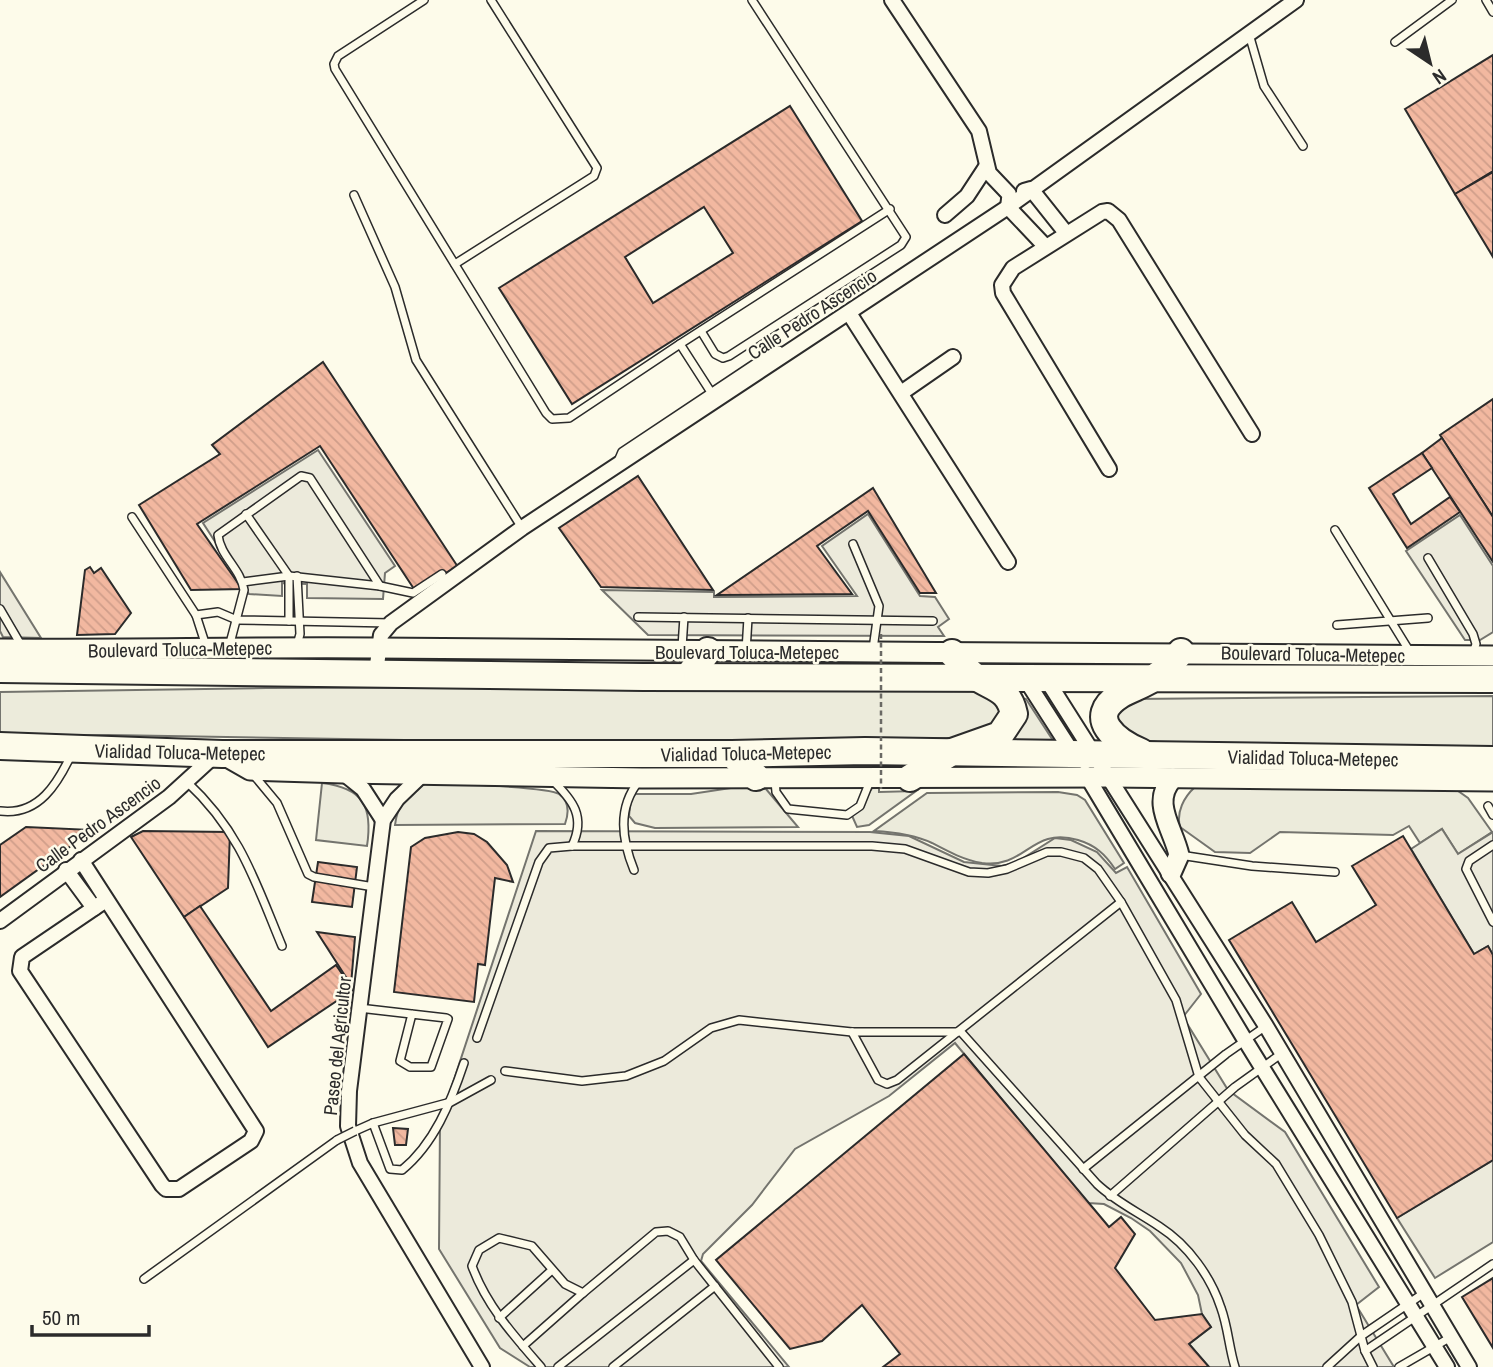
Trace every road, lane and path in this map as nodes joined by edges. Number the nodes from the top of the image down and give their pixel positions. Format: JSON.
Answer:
{"nodes":[{"id":1,"x":424,"y":0,"type":"edge"},
{"id":2,"x":491,"y":0,"type":"edge"},
{"id":3,"x":752,"y":0,"type":"edge"},
{"id":4,"x":892,"y":0,"type":"edge"},
{"id":5,"x":1296,"y":0,"type":"edge"},
{"id":6,"x":1451,"y":0,"type":"edge"},
{"id":7,"x":1486,"y":0,"type":"edge"},
{"id":8,"x":411,"y":4,"type":"edge"},
{"id":9,"x":1493,"y":12,"type":"edge"},
{"id":10,"x":1248,"y":34,"type":"junction"},
{"id":11,"x":1395,"y":42,"type":"dead end"},
{"id":12,"x":1303,"y":146,"type":"dead end"},
{"id":13,"x":986,"y":167,"type":"junction"},
{"id":14,"x":1031,"y":189,"type":"junction"},
{"id":15,"x":354,"y":195,"type":"dead end"},
{"id":16,"x":1009,"y":200,"type":"junction"},
{"id":17,"x":890,"y":209,"type":"junction"},
{"id":18,"x":945,"y":215,"type":"dead end"},
{"id":19,"x":1066,"y":233,"type":"junction"},
{"id":20,"x":1045,"y":246,"type":"junction"},
{"id":21,"x":455,"y":264,"type":"junction"},
{"id":22,"x":849,"y":313,"type":"junction"},
{"id":23,"x":701,"y":331,"type":"junction"},
{"id":24,"x":680,"y":344,"type":"junction"},
{"id":25,"x":953,"y":357,"type":"dead end"},
{"id":26,"x":901,"y":393,"type":"junction"},
{"id":27,"x":713,"y":396,"type":"junction"},
{"id":28,"x":1252,"y":434,"type":"dead end"},
{"id":29,"x":1109,"y":469,"type":"dead end"},
{"id":30,"x":246,"y":514,"type":"junction"},
{"id":31,"x":132,"y":517,"type":"dead end"},
{"id":32,"x":522,"y":528,"type":"junction"},
{"id":33,"x":1335,"y":530,"type":"dead end"},
{"id":34,"x":853,"y":544,"type":"dead end"},
{"id":35,"x":1428,"y":558,"type":"dead end"},
{"id":36,"x":1008,"y":562,"type":"dead end"},
{"id":37,"x":442,"y":574,"type":"dead end"},
{"id":38,"x":293,"y":576,"type":"junction"},
{"id":39,"x":243,"y":582,"type":"junction"},
{"id":40,"x":380,"y":586,"type":"junction"},
{"id":41,"x":0,"y":609,"type":"edge"},
{"id":42,"x":196,"y":615,"type":"junction"},
{"id":43,"x":638,"y":617,"type":"dead end"},
{"id":44,"x":684,"y":617,"type":"junction"},
{"id":45,"x":748,"y":618,"type":"junction"},
{"id":46,"x":878,"y":618,"type":"junction"},
{"id":47,"x":1427,"y":618,"type":"dead end"},
{"id":48,"x":237,"y":620,"type":"junction"},
{"id":49,"x":289,"y":621,"type":"junction"},
{"id":50,"x":933,"y":621,"type":"dead end"},
{"id":51,"x":1391,"y":621,"type":"junction"},
{"id":52,"x":299,"y":622,"type":"junction"},
{"id":53,"x":391,"y":623,"type":"junction"},
{"id":54,"x":1337,"y":625,"type":"dead end"},
{"id":55,"x":881,"y":634,"type":"dead end"},
{"id":56,"x":206,"y":648,"type":"junction"},
{"id":57,"x":229,"y":648,"type":"junction"},
{"id":58,"x":296,"y":648,"type":"junction"},
{"id":59,"x":0,"y":649,"type":"edge"},
{"id":60,"x":24,"y":649,"type":"junction"},
{"id":61,"x":708,"y":651,"type":"joint"},
{"id":62,"x":746,"y":652,"type":"junction"},
{"id":63,"x":872,"y":653,"type":"junction"},
{"id":64,"x":949,"y":654,"type":"junction"},
{"id":65,"x":1472,"y":656,"type":"junction"},
{"id":66,"x":1493,"y":656,"type":"edge"},
{"id":67,"x":147,"y":660,"type":"junction"},
{"id":68,"x":1187,"y":660,"type":"junction"},
{"id":69,"x":377,"y":661,"type":"junction"},
{"id":70,"x":685,"y":667,"type":"junction"},
{"id":71,"x":1413,"y":667,"type":"junction"},
{"id":72,"x":0,"y":669,"type":"edge"},
{"id":73,"x":1158,"y":676,"type":"junction"},
{"id":74,"x":975,"y":677,"type":"junction"},
{"id":75,"x":1034,"y":677,"type":"junction"},
{"id":76,"x":934,"y":678,"type":"junction"},
{"id":77,"x":1493,"y":679,"type":"edge"},
{"id":78,"x":987,"y":742,"type":"junction"},
{"id":79,"x":0,"y":746,"type":"edge"},
{"id":80,"x":74,"y":749,"type":"junction"},
{"id":81,"x":866,"y":751,"type":"junction"},
{"id":82,"x":952,"y":752,"type":"junction"},
{"id":83,"x":219,"y":754,"type":"junction"},
{"id":84,"x":732,"y":754,"type":"junction"},
{"id":85,"x":1150,"y":755,"type":"junction"},
{"id":86,"x":1444,"y":760,"type":"junction"},
{"id":87,"x":1493,"y":760,"type":"edge"},
{"id":88,"x":1092,"y":766,"type":"junction"},
{"id":89,"x":250,"y":770,"type":"junction"},
{"id":90,"x":343,"y":773,"type":"junction"},
{"id":91,"x":423,"y":774,"type":"junction"},
{"id":92,"x":546,"y":775,"type":"junction"},
{"id":93,"x":765,"y":777,"type":"junction"},
{"id":94,"x":642,"y":778,"type":"junction"},
{"id":95,"x":910,"y":778,"type":"junction"},
{"id":96,"x":1173,"y":778,"type":"junction"},
{"id":97,"x":1483,"y":781,"type":"edge"},
{"id":98,"x":187,"y":782,"type":"junction"},
{"id":99,"x":876,"y":784,"type":"junction"},
{"id":100,"x":1488,"y":806,"type":"dead end"},
{"id":101,"x":0,"y":811,"type":"edge"},
{"id":102,"x":1493,"y":815,"type":"edge"},
{"id":103,"x":383,"y":820,"type":"junction"},
{"id":104,"x":1493,"y":845,"type":"edge"},
{"id":105,"x":572,"y":846,"type":"junction"},
{"id":106,"x":625,"y":848,"type":"junction"},
{"id":107,"x":81,"y":860,"type":"junction"},
{"id":108,"x":1175,"y":864,"type":"junction"},
{"id":109,"x":66,"y":870,"type":"junction"},
{"id":110,"x":634,"y":870,"type":"dead end"},
{"id":111,"x":1335,"y":872,"type":"dead end"},
{"id":112,"x":374,"y":887,"type":"junction"},
{"id":113,"x":1121,"y":902,"type":"junction"},
{"id":114,"x":100,"y":904,"type":"junction"},
{"id":115,"x":0,"y":921,"type":"edge"},
{"id":116,"x":1493,"y":922,"type":"edge"},
{"id":117,"x":282,"y":946,"type":"dead end"},
{"id":118,"x":359,"y":1009,"type":"junction"},
{"id":119,"x":412,"y":1014,"type":"junction"},
{"id":120,"x":1266,"y":1026,"type":"junction"},
{"id":121,"x":852,"y":1032,"type":"junction"},
{"id":122,"x":961,"y":1032,"type":"junction"},
{"id":123,"x":477,"y":1038,"type":"dead end"},
{"id":124,"x":1245,"y":1040,"type":"junction"},
{"id":125,"x":1281,"y":1054,"type":"junction"},
{"id":126,"x":464,"y":1063,"type":"dead end"},
{"id":127,"x":1262,"y":1067,"type":"junction"},
{"id":128,"x":505,"y":1070,"type":"dead end"},
{"id":129,"x":1199,"y":1077,"type":"junction"},
{"id":130,"x":491,"y":1080,"type":"dead end"},
{"id":131,"x":451,"y":1102,"type":"junction"},
{"id":132,"x":1217,"y":1102,"type":"junction"},
{"id":133,"x":373,"y":1123,"type":"junction"},
{"id":134,"x":1083,"y":1170,"type":"junction"},
{"id":135,"x":1110,"y":1196,"type":"junction"},
{"id":136,"x":694,"y":1260,"type":"junction"},
{"id":137,"x":1493,"y":1264,"type":"edge"},
{"id":138,"x":552,"y":1270,"type":"junction"},
{"id":139,"x":144,"y":1279,"type":"dead end"},
{"id":140,"x":715,"y":1286,"type":"junction"},
{"id":141,"x":583,"y":1293,"type":"junction"},
{"id":142,"x":1428,"y":1299,"type":"junction"},
{"id":143,"x":1412,"y":1310,"type":"junction"},
{"id":144,"x":499,"y":1318,"type":"junction"},
{"id":145,"x":1361,"y":1336,"type":"junction"},
{"id":146,"x":1451,"y":1337,"type":"junction"},
{"id":147,"x":523,"y":1346,"type":"junction"},
{"id":148,"x":1435,"y":1347,"type":"junction"},
{"id":149,"x":1365,"y":1351,"type":"junction"},
{"id":150,"x":482,"y":1367,"type":"edge"},
{"id":151,"x":541,"y":1367,"type":"edge"},
{"id":152,"x":558,"y":1367,"type":"edge"},
{"id":153,"x":613,"y":1367,"type":"edge"},
{"id":154,"x":779,"y":1367,"type":"edge"},
{"id":155,"x":1235,"y":1367,"type":"edge"},
{"id":156,"x":1327,"y":1367,"type":"edge"},
{"id":157,"x":1373,"y":1367,"type":"edge"},
{"id":158,"x":1399,"y":1367,"type":"edge"},
{"id":159,"x":1447,"y":1367,"type":"edge"},
{"id":160,"x":1469,"y":1367,"type":"edge"}],
"edges":[{"from":1,"to":8,"type":"lane"},
{"from":2,"to":21,"type":"lane"},
{"from":3,"to":17,"type":"lane"},
{"from":4,"to":13,"type":"street"},
{"from":5,"to":10,"type":"street","name":"Calle Pedro Ascencio"},
{"from":6,"to":11,"type":"lane"},
{"from":7,"to":9,"type":"lane"},
{"from":8,"to":21,"type":"lane"},
{"from":10,"to":12,"type":"lane"},
{"from":10,"to":14,"type":"street","name":"Calle Pedro Ascencio"},
{"from":13,"to":16,"type":"street"},
{"from":13,"to":18,"type":"street"},
{"from":14,"to":16,"type":"street","name":"Calle Pedro Ascencio"},
{"from":14,"to":19,"type":"street"},
{"from":15,"to":32,"type":"lane"},
{"from":16,"to":20,"type":"street"},
{"from":16,"to":22,"type":"street","name":"Calle Pedro Ascencio"},
{"from":17,"to":23,"type":"lane"},
{"from":17,"to":23,"type":"lane"},
{"from":19,"to":20,"type":"street"},
{"from":19,"to":28,"type":"street"},
{"from":20,"to":29,"type":"street"},
{"from":21,"to":24,"type":"lane"},
{"from":22,"to":26,"type":"street"},
{"from":22,"to":27,"type":"street","name":"Calle Pedro Ascencio"},
{"from":23,"to":24,"type":"lane"},
{"from":24,"to":27,"type":"lane"},
{"from":25,"to":26,"type":"street"},
{"from":26,"to":36,"type":"street"},
{"from":27,"to":32,"type":"street","name":"Calle Pedro Ascencio"},
{"from":30,"to":38,"type":"lane"},
{"from":30,"to":39,"type":"lane"},
{"from":30,"to":40,"type":"lane"},
{"from":31,"to":42,"type":"lane"},
{"from":32,"to":53,"type":"street","name":"Calle Pedro Ascencio"},
{"from":33,"to":51,"type":"lane"},
{"from":34,"to":46,"type":"lane"},
{"from":35,"to":65,"type":"lane"},
{"from":37,"to":40,"type":"lane"},
{"from":38,"to":39,"type":"lane"},
{"from":38,"to":40,"type":"lane"},
{"from":38,"to":49,"type":"lane"},
{"from":38,"to":52,"type":"lane"},
{"from":39,"to":48,"type":"lane"},
{"from":41,"to":60,"type":"lane"},
{"from":42,"to":48,"type":"lane"},
{"from":42,"to":56,"type":"lane"},
{"from":43,"to":44,"type":"lane"},
{"from":44,"to":45,"type":"lane"},
{"from":44,"to":70,"type":"lane"},
{"from":45,"to":46,"type":"lane"},
{"from":45,"to":62,"type":"lane"},
{"from":46,"to":50,"type":"lane"},
{"from":46,"to":63,"type":"lane"},
{"from":47,"to":51,"type":"lane"},
{"from":48,"to":49,"type":"lane"},
{"from":48,"to":57,"type":"lane"},
{"from":49,"to":52,"type":"lane"},
{"from":51,"to":54,"type":"lane"},
{"from":51,"to":71,"type":"lane"},
{"from":52,"to":53,"type":"lane"},
{"from":52,"to":58,"type":"lane"},
{"from":53,"to":69,"type":"street","name":"Calle Pedro Ascencio"},
{"from":55,"to":99,"type":"path","bridge":true},
{"from":56,"to":57,"type":"main road","name":"Boulevard Toluca-Metepec"},
{"from":56,"to":67,"type":"main road","name":"Boulevard Toluca-Metepec"},
{"from":57,"to":58,"type":"main road","name":"Boulevard Toluca-Metepec"},
{"from":58,"to":69,"type":"main road","name":"Boulevard Toluca-Metepec"},
{"from":59,"to":60,"type":"main road","name":"Boulevard Toluca-Metepec"},
{"from":60,"to":67,"type":"main road","name":"Boulevard Toluca-Metepec"},
{"from":61,"to":62,"type":"main road","name":"Boulevard Toluca-Metepec"},
{"from":61,"to":70,"type":"highway"},
{"from":62,"to":63,"type":"main road","name":"Boulevard Toluca-Metepec"},
{"from":63,"to":64,"type":"main road","name":"Boulevard Toluca-Metepec"},
{"from":64,"to":68,"type":"main road","name":"Boulevard Toluca-Metepec"},
{"from":64,"to":74,"type":"highway"},
{"from":64,"to":76,"type":"highway"},
{"from":65,"to":66,"type":"main road","name":"Boulevard Toluca-Metepec"},
{"from":65,"to":71,"type":"main road","name":"Boulevard Toluca-Metepec"},
{"from":67,"to":69,"type":"highway"},
{"from":67,"to":72,"type":"highway"},
{"from":68,"to":71,"type":"highway"},
{"from":68,"to":73,"type":"highway"},
{"from":69,"to":70,"type":"highway"},
{"from":70,"to":76,"type":"highway"},
{"from":71,"to":77,"type":"highway"},
{"from":73,"to":75,"type":"highway"},
{"from":73,"to":85,"type":"highway"},
{"from":74,"to":75,"type":"highway"},
{"from":74,"to":76,"type":"highway"},
{"from":74,"to":78,"type":"highway"},
{"from":75,"to":88,"type":"street"},
{"from":75,"to":88,"type":"street"},
{"from":78,"to":81,"type":"highway"},
{"from":78,"to":82,"type":"highway"},
{"from":79,"to":80,"type":"highway","name":"Vialidad Toluca-Metepec"},
{"from":80,"to":83,"type":"highway","name":"Vialidad Toluca-Metepec"},
{"from":80,"to":101,"type":"lane"},
{"from":81,"to":82,"type":"highway","name":"Vialidad Toluca-Metepec"},
{"from":81,"to":84,"type":"highway","name":"Vialidad Toluca-Metepec"},
{"from":82,"to":88,"type":"highway","name":"Vialidad Toluca-Metepec"},
{"from":82,"to":95,"type":"highway"},
{"from":83,"to":84,"type":"highway","name":"Vialidad Toluca-Metepec"},
{"from":83,"to":89,"type":"main road"},
{"from":83,"to":98,"type":"street","name":"Calle Pedro Ascencio"},
{"from":84,"to":93,"type":"highway"},
{"from":85,"to":86,"type":"highway","name":"Vialidad Toluca-Metepec"},
{"from":85,"to":88,"type":"highway","name":"Vialidad Toluca-Metepec"},
{"from":86,"to":87,"type":"highway","name":"Vialidad Toluca-Metepec"},
{"from":86,"to":97,"type":"highway"},
{"from":88,"to":95,"type":"main road"},
{"from":88,"to":96,"type":"main road"},
{"from":88,"to":108,"type":"street"},
{"from":88,"to":124,"type":"street"},
{"from":89,"to":90,"type":"main road"},
{"from":89,"to":112,"type":"lane"},
{"from":90,"to":91,"type":"main road"},
{"from":90,"to":103,"type":"street"},
{"from":91,"to":92,"type":"main road"},
{"from":91,"to":103,"type":"street","name":"Paseo del Agricultor"},
{"from":92,"to":94,"type":"main road"},
{"from":92,"to":105,"type":"lane"},
{"from":93,"to":94,"type":"main road"},
{"from":93,"to":99,"type":"main road"},
{"from":93,"to":99,"type":"lane"},
{"from":94,"to":106,"type":"lane"},
{"from":95,"to":99,"type":"main road"},
{"from":96,"to":97,"type":"main road"},
{"from":96,"to":108,"type":"main road"},
{"from":98,"to":107,"type":"street","name":"Calle Pedro Ascencio"},
{"from":98,"to":117,"type":"lane"},
{"from":100,"to":102,"type":"lane"},
{"from":103,"to":112,"type":"street","name":"Paseo del Agricultor"},
{"from":104,"to":116,"type":"lane"},
{"from":105,"to":106,"type":"lane"},
{"from":105,"to":123,"type":"lane"},
{"from":106,"to":110,"type":"lane"},
{"from":106,"to":113,"type":"lane"},
{"from":107,"to":109,"type":"street","name":"Calle Pedro Ascencio"},
{"from":107,"to":114,"type":"street"},
{"from":108,"to":111,"type":"lane"},
{"from":108,"to":120,"type":"street"},
{"from":109,"to":114,"type":"street"},
{"from":109,"to":115,"type":"street","name":"Calle Pedro Ascencio"},
{"from":112,"to":118,"type":"street","name":"Paseo del Agricultor"},
{"from":113,"to":122,"type":"lane"},
{"from":113,"to":129,"type":"lane"},
{"from":114,"to":114,"type":"street"},
{"from":118,"to":119,"type":"lane"},
{"from":118,"to":150,"type":"street","name":"Paseo del Agricultor"},
{"from":119,"to":119,"type":"lane"},
{"from":120,"to":124,"type":"lane"},
{"from":120,"to":125,"type":"street"},
{"from":121,"to":122,"type":"lane"},
{"from":121,"to":122,"type":"lane"},
{"from":121,"to":128,"type":"lane"},
{"from":122,"to":134,"type":"lane"},
{"from":124,"to":127,"type":"street"},
{"from":124,"to":129,"type":"lane"},
{"from":125,"to":127,"type":"lane"},
{"from":125,"to":142,"type":"street"},
{"from":126,"to":131,"type":"lane"},
{"from":127,"to":132,"type":"lane"},
{"from":127,"to":143,"type":"street"},
{"from":129,"to":132,"type":"lane"},
{"from":129,"to":134,"type":"lane"},
{"from":130,"to":131,"type":"lane"},
{"from":131,"to":133,"type":"lane"},
{"from":131,"to":133,"type":"lane"},
{"from":132,"to":135,"type":"lane"},
{"from":132,"to":145,"type":"lane"},
{"from":133,"to":139,"type":"lane","bridge":true},
{"from":134,"to":135,"type":"lane"},
{"from":135,"to":155,"type":"lane"},
{"from":136,"to":140,"type":"lane"},
{"from":136,"to":141,"type":"lane"},
{"from":136,"to":152,"type":"lane"},
{"from":137,"to":142,"type":"lane"},
{"from":138,"to":141,"type":"lane"},
{"from":138,"to":144,"type":"lane"},
{"from":138,"to":144,"type":"lane"},
{"from":140,"to":153,"type":"lane"},
{"from":140,"to":154,"type":"lane"},
{"from":141,"to":147,"type":"lane"},
{"from":142,"to":143,"type":"lane"},
{"from":142,"to":143,"type":"lane"},
{"from":142,"to":146,"type":"street"},
{"from":143,"to":145,"type":"lane"},
{"from":143,"to":148,"type":"street"},
{"from":143,"to":149,"type":"lane"},
{"from":144,"to":147,"type":"lane"},
{"from":145,"to":149,"type":"lane"},
{"from":145,"to":156,"type":"lane"},
{"from":146,"to":148,"type":"lane"},
{"from":146,"to":160,"type":"street"},
{"from":147,"to":151,"type":"lane"},
{"from":148,"to":158,"type":"lane"},
{"from":148,"to":159,"type":"street"},
{"from":149,"to":157,"type":"lane"}]}
